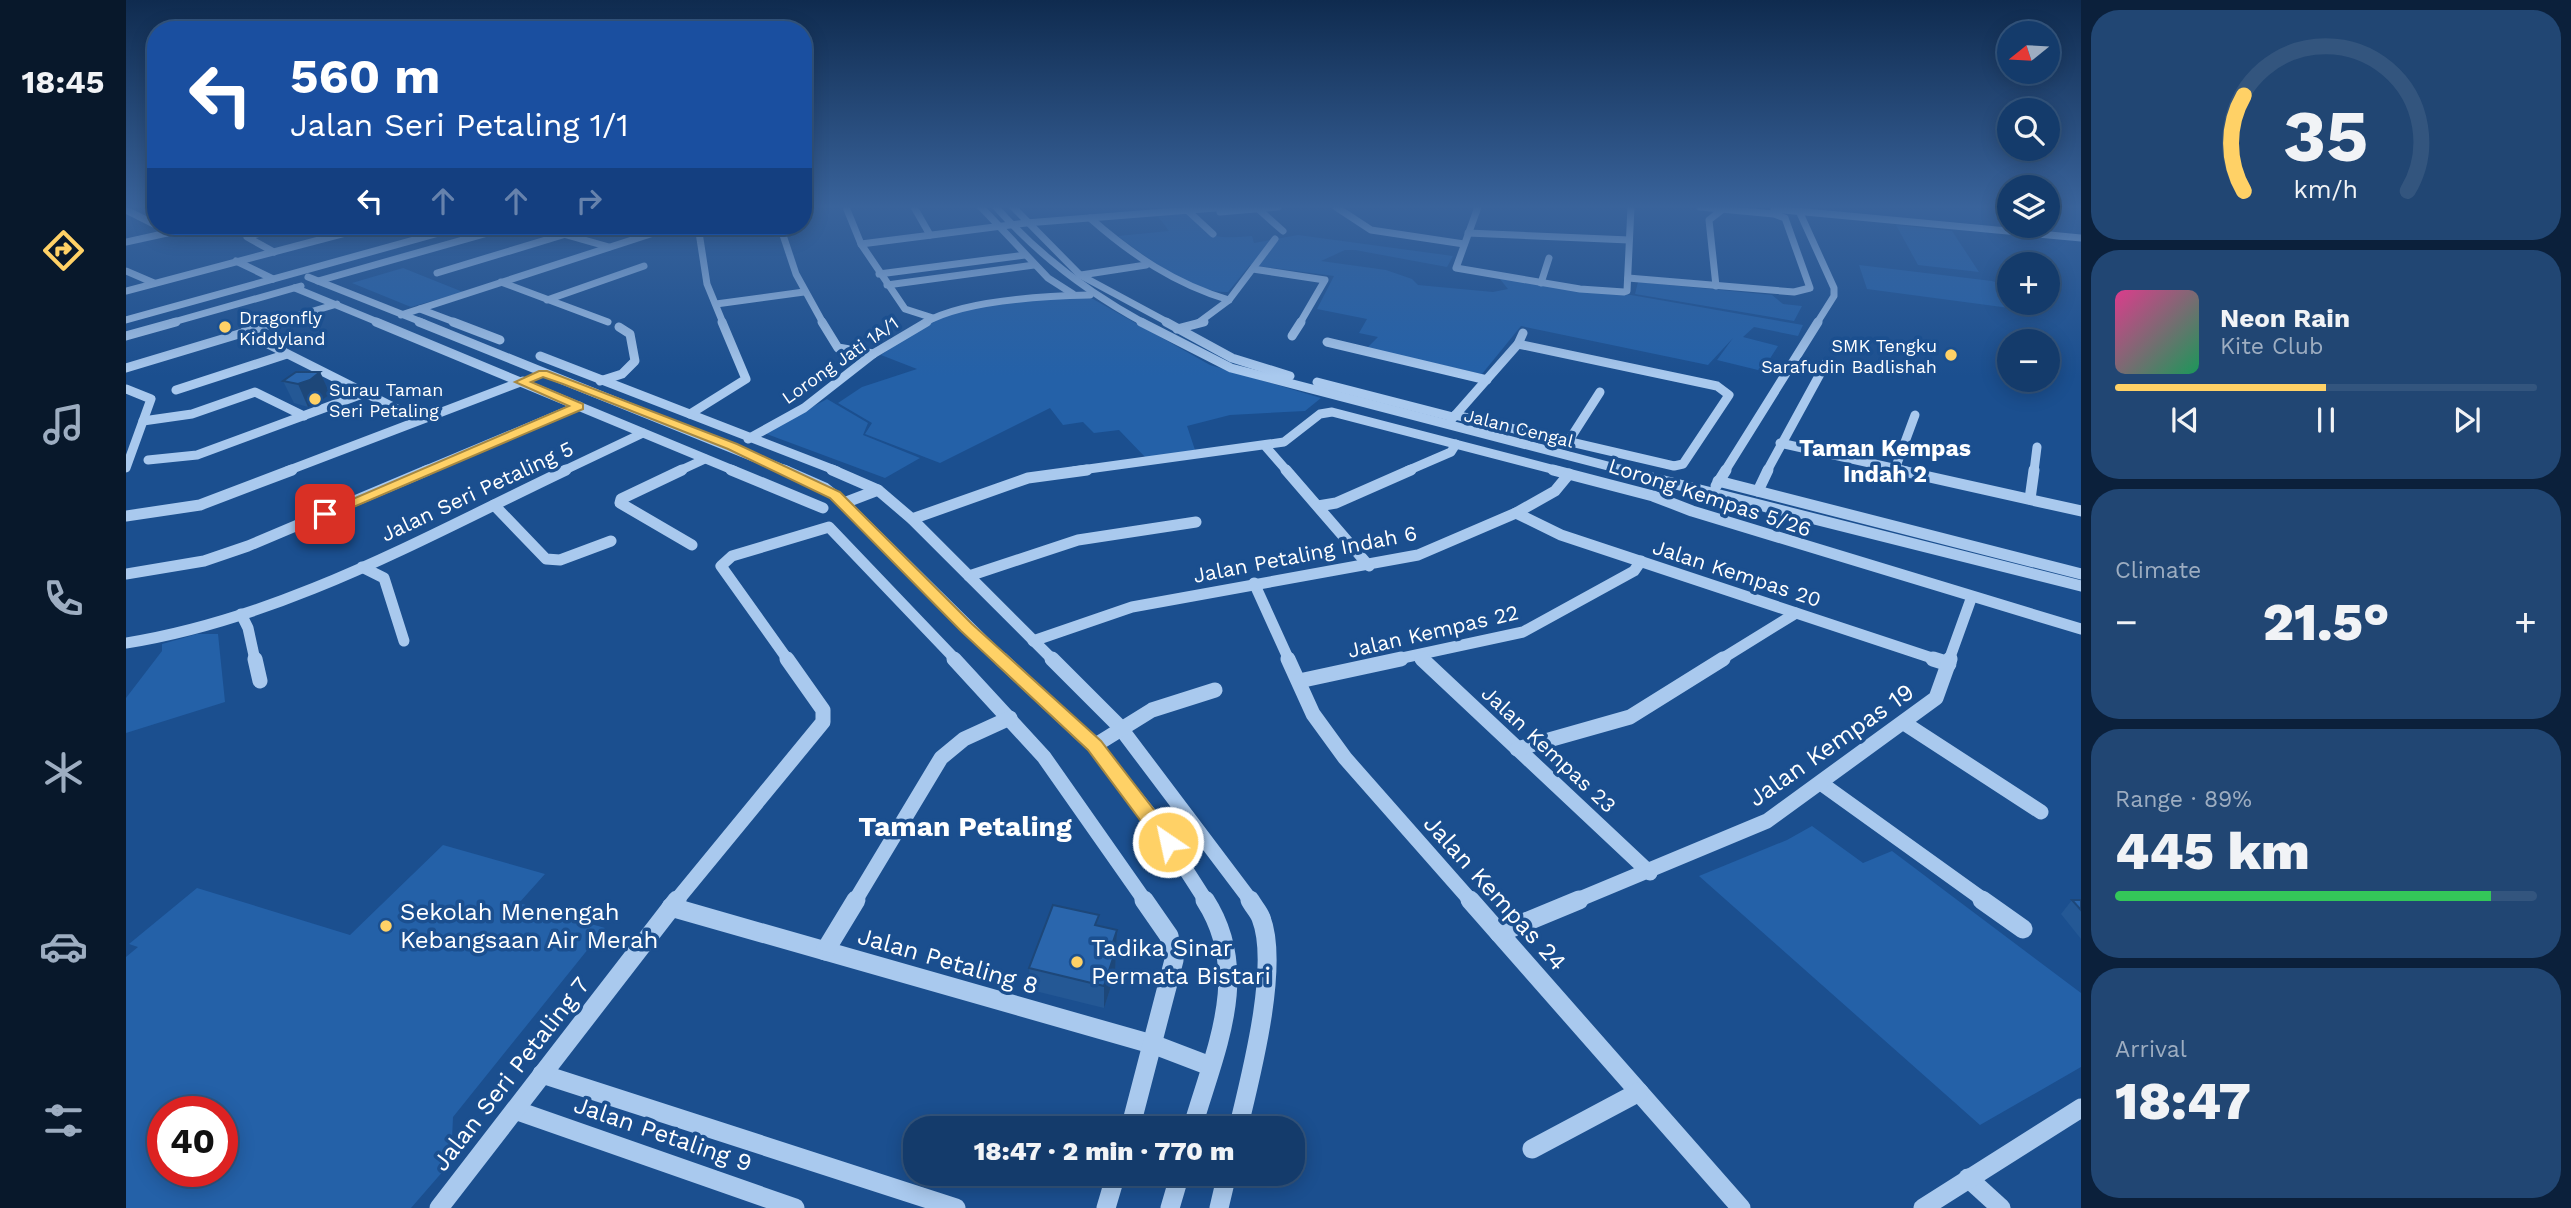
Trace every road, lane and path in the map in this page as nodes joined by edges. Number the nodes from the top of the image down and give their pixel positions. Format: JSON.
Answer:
{"nodes":[{"id":1,"x":227,"y":263,"type":"edge"},
{"id":2,"x":241,"y":263,"type":"edge"},
{"id":3,"x":329,"y":263,"type":"edge"},
{"id":4,"x":352,"y":263,"type":"edge"},
{"id":5,"x":380,"y":263,"type":"edge"},
{"id":6,"x":468,"y":263,"type":"edge"},
{"id":7,"x":558,"y":263,"type":"edge"},
{"id":8,"x":704,"y":263,"type":"edge"},
{"id":9,"x":790,"y":263,"type":"edge"},
{"id":10,"x":873,"y":263,"type":"edge"},
{"id":11,"x":961,"y":263,"type":"edge"},
{"id":12,"x":1049,"y":263,"type":"edge"},
{"id":13,"x":1068,"y":263,"type":"edge"},
{"id":14,"x":1256,"y":263,"type":"edge"},
{"id":15,"x":1456,"y":263,"type":"edge"},
{"id":16,"x":1547,"y":263,"type":"edge"},
{"id":17,"x":1628,"y":263,"type":"edge"},
{"id":18,"x":1714,"y":263,"type":"edge"},
{"id":19,"x":1802,"y":263,"type":"edge"},
{"id":20,"x":1824,"y":263,"type":"edge"},
{"id":21,"x":1034,"y":265,"type":"joint"},
{"id":22,"x":1146,"y":265,"type":"joint"},
{"id":23,"x":644,"y":266,"type":"dead end"},
{"id":24,"x":1252,"y":269,"type":"junction"},
{"id":25,"x":126,"y":271,"type":"edge"},
{"id":26,"x":437,"y":273,"type":"dead end"},
{"id":27,"x":879,"y":274,"type":"junction"},
{"id":28,"x":1080,"y":275,"type":"junction"},
{"id":29,"x":308,"y":277,"type":"junction"},
{"id":30,"x":1628,"y":278,"type":"junction"},
{"id":31,"x":273,"y":279,"type":"junction"},
{"id":32,"x":1325,"y":280,"type":"joint"},
{"id":33,"x":318,"y":281,"type":"junction"},
{"id":34,"x":501,"y":282,"type":"junction"},
{"id":35,"x":154,"y":283,"type":"junction"},
{"id":36,"x":1541,"y":283,"type":"junction"},
{"id":37,"x":887,"y":285,"type":"junction"},
{"id":38,"x":1716,"y":286,"type":"junction"},
{"id":39,"x":295,"y":288,"type":"junction"},
{"id":40,"x":126,"y":291,"type":"edge"},
{"id":41,"x":804,"y":292,"type":"junction"},
{"id":42,"x":1073,"y":294,"type":"junction"},
{"id":43,"x":1094,"y":295,"type":"junction"},
{"id":44,"x":358,"y":297,"type":"junction"},
{"id":45,"x":547,"y":300,"type":"junction"},
{"id":46,"x":1229,"y":300,"type":"junction"},
{"id":47,"x":334,"y":304,"type":"junction"},
{"id":48,"x":716,"y":304,"type":"junction"},
{"id":49,"x":420,"y":309,"type":"junction"},
{"id":50,"x":401,"y":315,"type":"junction"},
{"id":51,"x":933,"y":318,"type":"junction"},
{"id":52,"x":126,"y":320,"type":"edge"},
{"id":53,"x":608,"y":322,"type":"dead end"},
{"id":54,"x":619,"y":327,"type":"dead end"},
{"id":55,"x":126,"y":328,"type":"edge"},
{"id":56,"x":1180,"y":328,"type":"junction"},
{"id":57,"x":244,"y":332,"type":"junction"},
{"id":58,"x":1163,"y":333,"type":"junction"},
{"id":59,"x":1523,"y":333,"type":"dead end"},
{"id":60,"x":126,"y":336,"type":"edge"},
{"id":61,"x":1292,"y":336,"type":"dead end"},
{"id":62,"x":500,"y":341,"type":"dead end"},
{"id":63,"x":1327,"y":342,"type":"dead end"},
{"id":64,"x":1518,"y":344,"type":"junction"},
{"id":65,"x":287,"y":354,"type":"junction"},
{"id":66,"x":873,"y":354,"type":"junction"},
{"id":67,"x":540,"y":356,"type":"dead end"},
{"id":68,"x":1826,"y":363,"type":"dead end"},
{"id":69,"x":126,"y":368,"type":"edge"},
{"id":70,"x":543,"y":373,"type":"junction"},
{"id":71,"x":1290,"y":376,"type":"dead end"},
{"id":72,"x":1487,"y":380,"type":"junction"},
{"id":73,"x":600,"y":381,"type":"junction"},
{"id":74,"x":520,"y":382,"type":"junction"},
{"id":75,"x":1317,"y":383,"type":"dead end"},
{"id":76,"x":126,"y":389,"type":"edge"},
{"id":77,"x":176,"y":390,"type":"dead end"},
{"id":78,"x":1600,"y":391,"type":"dead end"},
{"id":79,"x":365,"y":393,"type":"junction"},
{"id":80,"x":579,"y":406,"type":"junction"},
{"id":81,"x":690,"y":414,"type":"junction"},
{"id":82,"x":1915,"y":415,"type":"dead end"},
{"id":83,"x":304,"y":416,"type":"junction"},
{"id":84,"x":1454,"y":416,"type":"junction"},
{"id":85,"x":143,"y":421,"type":"junction"},
{"id":86,"x":419,"y":421,"type":"junction"},
{"id":87,"x":1444,"y":426,"type":"junction"},
{"id":88,"x":643,"y":433,"type":"junction"},
{"id":89,"x":753,"y":436,"type":"junction"},
{"id":90,"x":1434,"y":438,"type":"junction"},
{"id":91,"x":1568,"y":442,"type":"junction"},
{"id":92,"x":1780,"y":443,"type":"junction"},
{"id":93,"x":1456,"y":444,"type":"junction"},
{"id":94,"x":732,"y":447,"type":"junction"},
{"id":95,"x":1266,"y":447,"type":"junction"},
{"id":96,"x":2037,"y":447,"type":"dead end"},
{"id":97,"x":705,"y":459,"type":"junction"},
{"id":98,"x":148,"y":460,"type":"dead end"},
{"id":99,"x":126,"y":468,"type":"edge"},
{"id":100,"x":1895,"y":469,"type":"junction"},
{"id":101,"x":1569,"y":474,"type":"junction"},
{"id":102,"x":1716,"y":487,"type":"junction"},
{"id":103,"x":878,"y":490,"type":"junction"},
{"id":104,"x":1758,"y":491,"type":"junction"},
{"id":105,"x":2030,"y":499,"type":"junction"},
{"id":106,"x":844,"y":503,"type":"junction"},
{"id":107,"x":494,"y":505,"type":"junction"},
{"id":108,"x":1318,"y":506,"type":"junction"},
{"id":109,"x":823,"y":508,"type":"dead end"},
{"id":110,"x":2081,"y":511,"type":"edge"},
{"id":111,"x":1516,"y":513,"type":"junction"},
{"id":112,"x":126,"y":516,"type":"edge"},
{"id":113,"x":912,"y":519,"type":"junction"},
{"id":114,"x":1196,"y":522,"type":"dead end"},
{"id":115,"x":611,"y":541,"type":"dead end"},
{"id":116,"x":692,"y":545,"type":"dead end"},
{"id":117,"x":1641,"y":561,"type":"junction"},
{"id":118,"x":1369,"y":566,"type":"junction"},
{"id":119,"x":362,"y":567,"type":"junction"},
{"id":120,"x":724,"y":570,"type":"joint"},
{"id":121,"x":126,"y":574,"type":"edge"},
{"id":122,"x":2081,"y":574,"type":"edge"},
{"id":123,"x":969,"y":576,"type":"junction"},
{"id":124,"x":1254,"y":583,"type":"junction"},
{"id":125,"x":2081,"y":586,"type":"edge"},
{"id":126,"x":1971,"y":599,"type":"junction"},
{"id":127,"x":1796,"y":613,"type":"junction"},
{"id":128,"x":241,"y":614,"type":"junction"},
{"id":129,"x":2081,"y":629,"type":"edge"},
{"id":130,"x":404,"y":641,"type":"dead end"},
{"id":131,"x":1033,"y":641,"type":"junction"},
{"id":132,"x":126,"y":643,"type":"edge"},
{"id":133,"x":1419,"y":656,"type":"junction"},
{"id":134,"x":1949,"y":664,"type":"junction"},
{"id":135,"x":260,"y":681,"type":"dead end"},
{"id":136,"x":1299,"y":681,"type":"junction"},
{"id":137,"x":1216,"y":690,"type":"dead end"},
{"id":138,"x":1010,"y":718,"type":"junction"},
{"id":139,"x":1904,"y":723,"type":"junction"},
{"id":140,"x":1119,"y":726,"type":"junction"},
{"id":141,"x":1094,"y":746,"type":"junction"},
{"id":142,"x":1517,"y":749,"type":"junction"},
{"id":143,"x":1822,"y":784,"type":"junction"},
{"id":144,"x":2041,"y":812,"type":"dead end"},
{"id":145,"x":1650,"y":873,"type":"junction"},
{"id":146,"x":671,"y":907,"type":"junction"},
{"id":147,"x":2023,"y":929,"type":"dead end"},
{"id":148,"x":1499,"y":933,"type":"junction"},
{"id":149,"x":825,"y":951,"type":"junction"},
{"id":150,"x":1155,"y":1045,"type":"junction"},
{"id":151,"x":1210,"y":1066,"type":"junction"},
{"id":152,"x":542,"y":1074,"type":"junction"},
{"id":153,"x":1639,"y":1091,"type":"junction"},
{"id":154,"x":2081,"y":1108,"type":"edge"},
{"id":155,"x":515,"y":1110,"type":"junction"},
{"id":156,"x":1134,"y":1116,"type":"edge"},
{"id":157,"x":1196,"y":1116,"type":"edge"},
{"id":158,"x":1241,"y":1116,"type":"edge"},
{"id":159,"x":1532,"y":1149,"type":"dead end"},
{"id":160,"x":1968,"y":1178,"type":"junction"},
{"id":161,"x":1112,"y":1186,"type":"edge"},
{"id":162,"x":1176,"y":1186,"type":"edge"},
{"id":163,"x":1224,"y":1186,"type":"edge"},
{"id":164,"x":439,"y":1208,"type":"edge"},
{"id":165,"x":795,"y":1208,"type":"edge"},
{"id":166,"x":956,"y":1208,"type":"edge"},
{"id":167,"x":1106,"y":1208,"type":"edge"},
{"id":168,"x":1170,"y":1208,"type":"edge"},
{"id":169,"x":1219,"y":1208,"type":"edge"},
{"id":170,"x":1741,"y":1208,"type":"edge"},
{"id":171,"x":1923,"y":1208,"type":"edge"},
{"id":172,"x":2001,"y":1208,"type":"edge"}],
"edges":[{"from":1,"to":35,"type":"street"},
{"from":2,"to":31,"type":"street"},
{"from":3,"to":31,"type":"street"},
{"from":4,"to":29,"type":"street"},
{"from":5,"to":33,"type":"street"},
{"from":6,"to":26,"type":"street"},
{"from":7,"to":34,"type":"street"},
{"from":8,"to":48,"type":"street"},
{"from":9,"to":41,"type":"street"},
{"from":10,"to":27,"type":"street"},
{"from":11,"to":27,"type":"street"},
{"from":12,"to":43,"type":"street","name":"Jalan Cengal"},
{"from":13,"to":28,"type":"street"},
{"from":14,"to":24,"type":"street"},
{"from":15,"to":36,"type":"street"},
{"from":16,"to":36,"type":"street"},
{"from":17,"to":30,"type":"street"},
{"from":18,"to":38,"type":"street"},
{"from":19,"to":38,"type":"street"},
{"from":20,"to":102,"type":"street"},
{"from":21,"to":37,"type":"street"},
{"from":21,"to":42,"type":"street"},
{"from":22,"to":28,"type":"street"},
{"from":22,"to":46,"type":"street"},
{"from":23,"to":45,"type":"street"},
{"from":24,"to":32,"type":"street"},
{"from":24,"to":46,"type":"street"},
{"from":25,"to":35,"type":"street"},
{"from":27,"to":37,"type":"street"},
{"from":28,"to":56,"type":"street"},
{"from":29,"to":33,"type":"street"},
{"from":29,"to":55,"type":"street"},
{"from":30,"to":36,"type":"street"},
{"from":30,"to":38,"type":"street"},
{"from":31,"to":52,"type":"street"},
{"from":32,"to":61,"type":"street"},
{"from":33,"to":39,"type":"street"},
{"from":33,"to":44,"type":"street"},
{"from":34,"to":45,"type":"street"},
{"from":34,"to":49,"type":"street"},
{"from":35,"to":40,"type":"street"},
{"from":37,"to":51,"type":"street"},
{"from":39,"to":47,"type":"street"},
{"from":39,"to":60,"type":"street"},
{"from":41,"to":48,"type":"street"},
{"from":41,"to":66,"type":"street"},
{"from":42,"to":43,"type":"street","name":"Lorong Jati 1A/1"},
{"from":42,"to":51,"type":"street","name":"Lorong Jati 1A/1"},
{"from":43,"to":58,"type":"street","name":"Jalan Cengal"},
{"from":44,"to":47,"type":"street"},
{"from":44,"to":50,"type":"street"},
{"from":45,"to":53,"type":"street"},
{"from":46,"to":56,"type":"street"},
{"from":47,"to":57,"type":"street"},
{"from":47,"to":74,"type":"street"},
{"from":48,"to":81,"type":"street"},
{"from":49,"to":50,"type":"street"},
{"from":49,"to":62,"type":"street"},
{"from":50,"to":70,"type":"street"},
{"from":51,"to":66,"type":"street","name":"Lorong Jati 1A/1"},
{"from":54,"to":73,"type":"street"},
{"from":56,"to":58,"type":"street"},
{"from":56,"to":71,"type":"street"},
{"from":57,"to":65,"type":"street"},
{"from":57,"to":69,"type":"street"},
{"from":58,"to":87,"type":"street","name":"Jalan Cengal"},
{"from":59,"to":64,"type":"street"},
{"from":63,"to":72,"type":"street"},
{"from":64,"to":72,"type":"street"},
{"from":64,"to":91,"type":"street"},
{"from":65,"to":77,"type":"street"},
{"from":65,"to":79,"type":"street"},
{"from":66,"to":89,"type":"street","name":"Lorong Jati 1A/1"},
{"from":67,"to":73,"type":"street"},
{"from":68,"to":92,"type":"street"},
{"from":70,"to":74,"type":"street"},
{"from":70,"to":94,"type":"street"},
{"from":72,"to":84,"type":"street"},
{"from":73,"to":81,"type":"street"},
{"from":74,"to":80,"type":"street"},
{"from":74,"to":86,"type":"street"},
{"from":75,"to":84,"type":"street"},
{"from":76,"to":85,"type":"street"},
{"from":78,"to":91,"type":"street"},
{"from":79,"to":83,"type":"street"},
{"from":79,"to":86,"type":"street"},
{"from":80,"to":88,"type":"street"},
{"from":80,"to":121,"type":"street"},
{"from":81,"to":89,"type":"street"},
{"from":82,"to":100,"type":"street"},
{"from":83,"to":85,"type":"street"},
{"from":83,"to":98,"type":"street"},
{"from":84,"to":87,"type":"street"},
{"from":84,"to":91,"type":"street"},
{"from":85,"to":99,"type":"street"},
{"from":86,"to":112,"type":"street"},
{"from":87,"to":90,"type":"street"},
{"from":87,"to":102,"type":"street","name":"Jalan Cengal"},
{"from":88,"to":97,"type":"street"},
{"from":88,"to":107,"type":"street","name":"Jalan Seri Petaling 5"},
{"from":89,"to":94,"type":"street","name":"Lorong Jati 1A/1"},
{"from":89,"to":103,"type":"street"},
{"from":90,"to":93,"type":"street","name":"Lorong Kempas 5/26"},
{"from":90,"to":95,"type":"street","name":"Lorong Kempas 5/26"},
{"from":92,"to":100,"type":"street"},
{"from":92,"to":104,"type":"street"},
{"from":93,"to":101,"type":"street","name":"Lorong Kempas 5/26"},
{"from":93,"to":108,"type":"street"},
{"from":94,"to":106,"type":"street"},
{"from":95,"to":108,"type":"street"},
{"from":95,"to":113,"type":"street"},
{"from":96,"to":105,"type":"street"},
{"from":97,"to":109,"type":"street"},
{"from":97,"to":116,"type":"street"},
{"from":100,"to":105,"type":"street"},
{"from":101,"to":111,"type":"street","name":"Jalan Petaling Indah 6"},
{"from":101,"to":126,"type":"street","name":"Lorong Kempas 5/26"},
{"from":102,"to":104,"type":"street"},
{"from":102,"to":125,"type":"street","name":"Jalan Cengal"},
{"from":103,"to":106,"type":"street"},
{"from":103,"to":113,"type":"street"},
{"from":104,"to":122,"type":"street"},
{"from":105,"to":110,"type":"street"},
{"from":106,"to":141,"type":"street"},
{"from":107,"to":115,"type":"street"},
{"from":107,"to":119,"type":"street","name":"Jalan Seri Petaling 5"},
{"from":108,"to":118,"type":"street"},
{"from":111,"to":117,"type":"street","name":"Jalan Kempas 20"},
{"from":111,"to":118,"type":"street","name":"Jalan Petaling Indah 6"},
{"from":113,"to":123,"type":"street"},
{"from":114,"to":123,"type":"street"},
{"from":117,"to":127,"type":"street","name":"Jalan Kempas 20"},
{"from":117,"to":133,"type":"street","name":"Jalan Kempas 22"},
{"from":118,"to":124,"type":"street","name":"Jalan Petaling Indah 6"},
{"from":119,"to":128,"type":"street","name":"Jalan Seri Petaling 5"},
{"from":119,"to":130,"type":"street"},
{"from":120,"to":138,"type":"street"},
{"from":120,"to":146,"type":"street","name":"Jalan Seri Petaling 7"},
{"from":123,"to":131,"type":"street"},
{"from":124,"to":131,"type":"street","name":"Jalan Petaling Indah 6"},
{"from":124,"to":136,"type":"street","name":"Jalan Kempas 24"},
{"from":126,"to":129,"type":"street","name":"Lorong Kempas 5/26"},
{"from":126,"to":134,"type":"street","name":"Jalan Kempas 19"},
{"from":127,"to":134,"type":"street","name":"Jalan Kempas 20"},
{"from":127,"to":142,"type":"street"},
{"from":128,"to":132,"type":"street","name":"Jalan Seri Petaling 5"},
{"from":128,"to":135,"type":"street"},
{"from":131,"to":140,"type":"street"},
{"from":133,"to":136,"type":"street","name":"Jalan Kempas 22"},
{"from":133,"to":142,"type":"street","name":"Jalan Kempas 23"},
{"from":134,"to":139,"type":"street","name":"Jalan Kempas 19"},
{"from":136,"to":148,"type":"street","name":"Jalan Kempas 24"},
{"from":137,"to":140,"type":"street"},
{"from":138,"to":149,"type":"street"},
{"from":138,"to":150,"type":"street"},
{"from":139,"to":143,"type":"street","name":"Jalan Kempas 19"},
{"from":139,"to":144,"type":"street"},
{"from":140,"to":141,"type":"street"},
{"from":140,"to":158,"type":"street"},
{"from":141,"to":151,"type":"street"},
{"from":142,"to":145,"type":"street","name":"Jalan Kempas 23"},
{"from":143,"to":145,"type":"street","name":"Jalan Kempas 19"},
{"from":143,"to":147,"type":"street"},
{"from":145,"to":148,"type":"street","name":"Jalan Kempas 19"},
{"from":146,"to":149,"type":"street","name":"Jalan Petaling 8"},
{"from":146,"to":152,"type":"street","name":"Jalan Seri Petaling 7"},
{"from":148,"to":153,"type":"street","name":"Jalan Kempas 24"},
{"from":149,"to":150,"type":"street","name":"Jalan Petaling 8"},
{"from":150,"to":151,"type":"street","name":"Jalan Petaling 8"},
{"from":150,"to":156,"type":"street"},
{"from":151,"to":157,"type":"street"},
{"from":152,"to":155,"type":"street","name":"Jalan Seri Petaling 7"},
{"from":152,"to":166,"type":"street"},
{"from":153,"to":159,"type":"street"},
{"from":153,"to":170,"type":"street","name":"Jalan Kempas 24"},
{"from":154,"to":160,"type":"street"},
{"from":155,"to":164,"type":"street","name":"Jalan Seri Petaling 7"},
{"from":155,"to":165,"type":"street","name":"Jalan Petaling 9"},
{"from":160,"to":171,"type":"street"},
{"from":160,"to":172,"type":"street"},
{"from":161,"to":167,"type":"street"},
{"from":162,"to":168,"type":"street"},
{"from":163,"to":169,"type":"street"}]}
